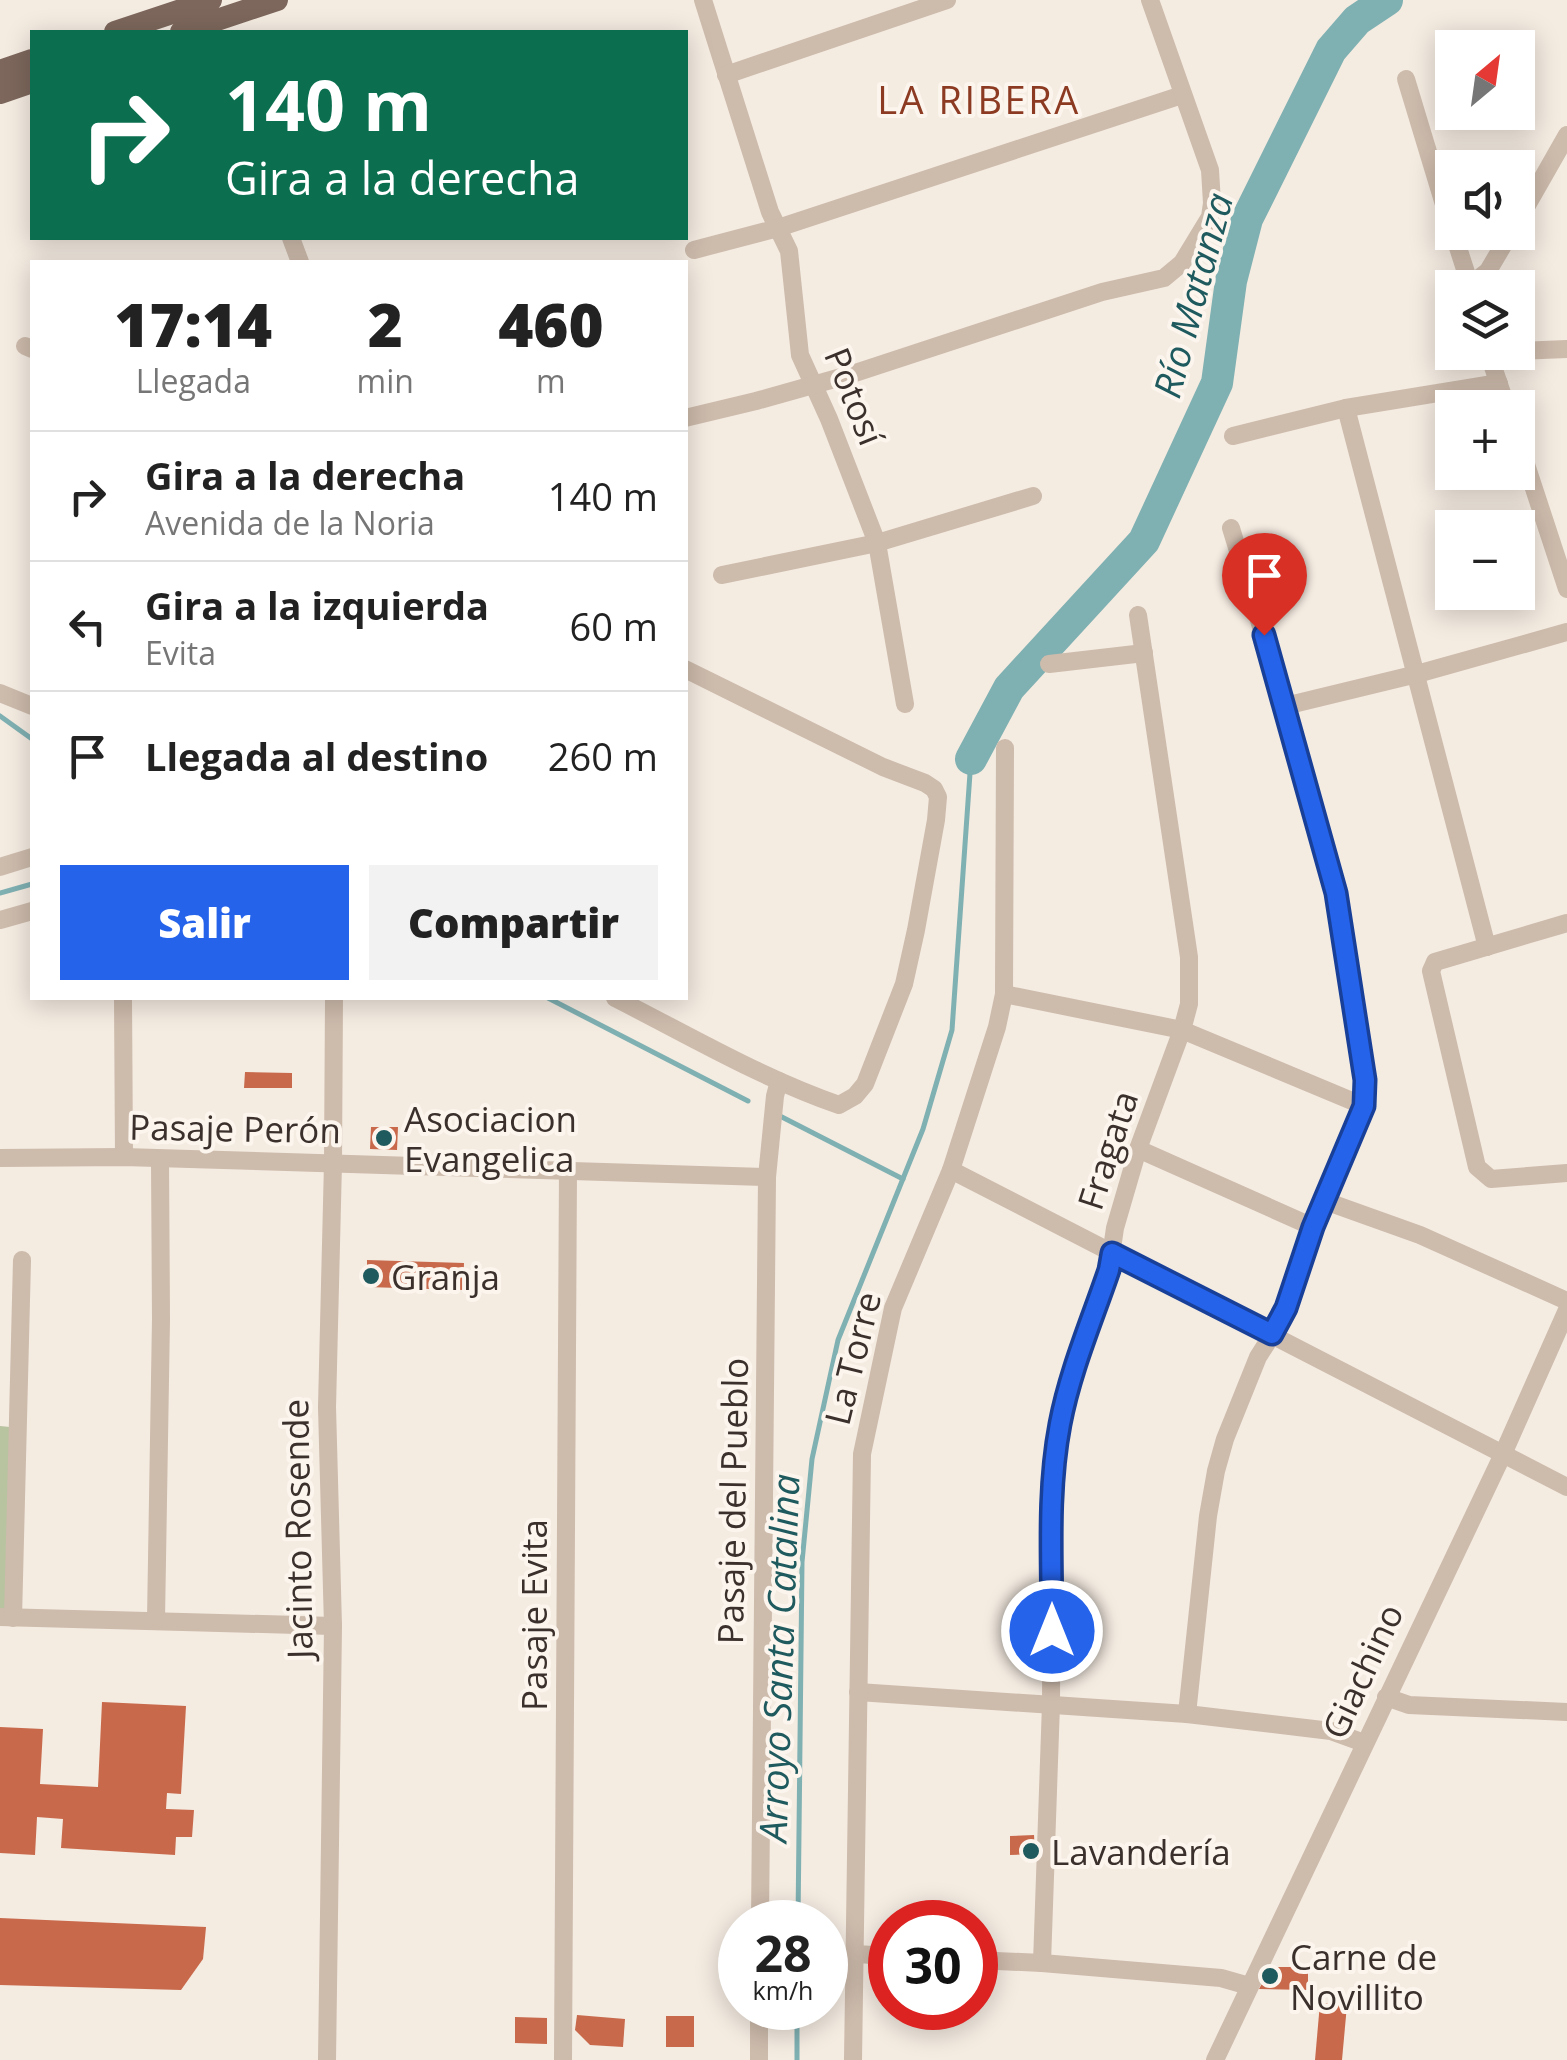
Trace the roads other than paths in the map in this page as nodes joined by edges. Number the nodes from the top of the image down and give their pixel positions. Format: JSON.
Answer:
{"nodes":[{"id":1,"x":277,"y":0,"type":"edge"},
{"id":2,"x":703,"y":0,"type":"edge"},
{"id":3,"x":947,"y":0,"type":"edge"},
{"id":4,"x":1150,"y":0,"type":"edge"},
{"id":5,"x":212,"y":18,"type":"edge"},
{"id":6,"x":128,"y":30,"type":"edge"},
{"id":7,"x":185,"y":30,"type":"edge"},
{"id":8,"x":30,"y":61,"type":"edge"},
{"id":9,"x":0,"y":71,"type":"edge"},
{"id":10,"x":726,"y":74,"type":"junction"},
{"id":11,"x":1406,"y":79,"type":"dead end"},
{"id":12,"x":30,"y":83,"type":"edge"},
{"id":13,"x":0,"y":93,"type":"edge"},
{"id":14,"x":1182,"y":95,"type":"junction"},
{"id":15,"x":1567,"y":135,"type":"edge"},
{"id":16,"x":1435,"y":173,"type":"edge"},
{"id":17,"x":1535,"y":191,"type":"edge"},
{"id":18,"x":778,"y":228,"type":"junction"},
{"id":19,"x":694,"y":250,"type":"dead end"},
{"id":20,"x":1567,"y":348,"type":"edge"},
{"id":21,"x":1535,"y":350,"type":"edge"},
{"id":22,"x":1497,"y":370,"type":"edge"},
{"id":23,"x":1499,"y":383,"type":"junction"},
{"id":24,"x":814,"y":385,"type":"junction"},
{"id":25,"x":1501,"y":390,"type":"edge"},
{"id":26,"x":1346,"y":408,"type":"junction"},
{"id":27,"x":688,"y":417,"type":"edge"},
{"id":28,"x":1233,"y":436,"type":"dead end"},
{"id":29,"x":1535,"y":490,"type":"edge"},
{"id":30,"x":1033,"y":496,"type":"dead end"},
{"id":31,"x":1232,"y":528,"type":"dead end"},
{"id":32,"x":877,"y":543,"type":"junction"},
{"id":33,"x":722,"y":575,"type":"dead end"},
{"id":34,"x":1567,"y":588,"type":"edge"},
{"id":35,"x":1138,"y":615,"type":"dead end"},
{"id":36,"x":1567,"y":632,"type":"edge"},
{"id":37,"x":1144,"y":654,"type":"junction"},
{"id":38,"x":1050,"y":664,"type":"dead end"},
{"id":39,"x":688,"y":670,"type":"edge"},
{"id":40,"x":1416,"y":674,"type":"junction"},
{"id":41,"x":0,"y":693,"type":"edge"},
{"id":42,"x":905,"y":704,"type":"dead end"},
{"id":43,"x":30,"y":705,"type":"edge"},
{"id":44,"x":1285,"y":706,"type":"junction"},
{"id":45,"x":1005,"y":748,"type":"dead end"},
{"id":46,"x":30,"y":858,"type":"edge"},
{"id":47,"x":0,"y":867,"type":"edge"},
{"id":48,"x":30,"y":912,"type":"edge"},
{"id":49,"x":0,"y":920,"type":"edge"},
{"id":50,"x":1567,"y":923,"type":"edge"},
{"id":51,"x":1487,"y":948,"type":"junction"},
{"id":52,"x":1004,"y":994,"type":"junction"},
{"id":53,"x":123,"y":1000,"type":"edge"},
{"id":54,"x":334,"y":1000,"type":"edge"},
{"id":55,"x":619,"y":1000,"type":"edge"},
{"id":56,"x":1182,"y":1030,"type":"junction"},
{"id":57,"x":779,"y":1080,"type":"junction"},
{"id":58,"x":1364,"y":1106,"type":"junction"},
{"id":59,"x":1138,"y":1149,"type":"junction"},
{"id":60,"x":124,"y":1157,"type":"junction"},
{"id":61,"x":0,"y":1158,"type":"edge"},
{"id":62,"x":160,"y":1160,"type":"junction"},
{"id":63,"x":333,"y":1163,"type":"junction"},
{"id":64,"x":568,"y":1170,"type":"junction"},
{"id":65,"x":951,"y":1170,"type":"junction"},
{"id":66,"x":1567,"y":1174,"type":"edge"},
{"id":67,"x":768,"y":1177,"type":"junction"},
{"id":68,"x":1325,"y":1202,"type":"junction"},
{"id":69,"x":1313,"y":1227,"type":"junction"},
{"id":70,"x":1112,"y":1253,"type":"junction"},
{"id":71,"x":22,"y":1260,"type":"dead end"},
{"id":72,"x":1566,"y":1312,"type":"edge"},
{"id":73,"x":1272,"y":1334,"type":"junction"},
{"id":74,"x":9,"y":1416,"type":"edge"},
{"id":75,"x":1503,"y":1454,"type":"junction"},
{"id":76,"x":1567,"y":1487,"type":"edge"},
{"id":77,"x":7,"y":1618,"type":"edge"},
{"id":78,"x":156,"y":1620,"type":"junction"},
{"id":79,"x":333,"y":1626,"type":"junction"},
{"id":80,"x":858,"y":1692,"type":"junction"},
{"id":81,"x":1386,"y":1697,"type":"junction"},
{"id":82,"x":1051,"y":1704,"type":"junction"},
{"id":83,"x":1567,"y":1712,"type":"edge"},
{"id":84,"x":1186,"y":1714,"type":"junction"},
{"id":85,"x":1364,"y":1743,"type":"junction"},
{"id":86,"x":760,"y":1900,"type":"edge"},
{"id":87,"x":856,"y":1954,"type":"junction"},
{"id":88,"x":868,"y":1955,"type":"edge"},
{"id":89,"x":998,"y":1961,"type":"edge"},
{"id":90,"x":1042,"y":1963,"type":"junction"},
{"id":91,"x":1250,"y":1986,"type":"junction"},
{"id":92,"x":759,"y":2030,"type":"edge"},
{"id":93,"x":327,"y":2060,"type":"edge"},
{"id":94,"x":563,"y":2060,"type":"edge"},
{"id":95,"x":759,"y":2060,"type":"edge"},
{"id":96,"x":853,"y":2060,"type":"edge"},
{"id":97,"x":1215,"y":2060,"type":"edge"}],
"edges":[{"from":1,"to":5,"type":"main road"},
{"from":2,"to":10,"type":"street","name":"Potosí"},
{"from":3,"to":10,"type":"street"},
{"from":4,"to":14,"type":"street"},
{"from":5,"to":6,"type":"main road"},
{"from":5,"to":7,"type":"main road"},
{"from":8,"to":9,"type":"main road"},
{"from":10,"to":18,"type":"street","name":"Potosí"},
{"from":11,"to":16,"type":"street"},
{"from":12,"to":13,"type":"main road"},
{"from":14,"to":18,"type":"street"},
{"from":14,"to":24,"type":"street"},
{"from":15,"to":17,"type":"street"},
{"from":18,"to":19,"type":"street"},
{"from":18,"to":24,"type":"street","name":"Potosí"},
{"from":20,"to":21,"type":"street"},
{"from":22,"to":23,"type":"street"},
{"from":23,"to":25,"type":"street"},
{"from":23,"to":26,"type":"street"},
{"from":24,"to":27,"type":"street"},
{"from":24,"to":32,"type":"street","name":"Potosí"},
{"from":26,"to":28,"type":"street"},
{"from":26,"to":40,"type":"street"},
{"from":29,"to":34,"type":"street"},
{"from":30,"to":32,"type":"street"},
{"from":31,"to":44,"type":"street"},
{"from":32,"to":33,"type":"street"},
{"from":32,"to":42,"type":"street","name":"Potosí"},
{"from":35,"to":37,"type":"street","name":"Fragata"},
{"from":36,"to":40,"type":"street"},
{"from":37,"to":38,"type":"street"},
{"from":37,"to":56,"type":"street","name":"Fragata"},
{"from":39,"to":57,"type":"street"},
{"from":40,"to":44,"type":"street"},
{"from":40,"to":51,"type":"street"},
{"from":41,"to":43,"type":"street"},
{"from":44,"to":58,"type":"street"},
{"from":45,"to":52,"type":"street","name":"La Torre"},
{"from":46,"to":47,"type":"street"},
{"from":48,"to":49,"type":"street"},
{"from":50,"to":51,"type":"street"},
{"from":51,"to":66,"type":"street"},
{"from":52,"to":56,"type":"street"},
{"from":52,"to":65,"type":"street","name":"La Torre"},
{"from":53,"to":60,"type":"street"},
{"from":54,"to":63,"type":"street","name":"Jacinto Rosende"},
{"from":55,"to":57,"type":"street"},
{"from":56,"to":58,"type":"street"},
{"from":56,"to":59,"type":"street","name":"Fragata"},
{"from":57,"to":67,"type":"street","name":"Pasaje del Pueblo"},
{"from":58,"to":68,"type":"street"},
{"from":59,"to":69,"type":"street"},
{"from":59,"to":70,"type":"street","name":"Fragata"},
{"from":60,"to":61,"type":"street","name":"Pasaje Perón"},
{"from":60,"to":62,"type":"street","name":"Pasaje Perón"},
{"from":62,"to":63,"type":"street","name":"Pasaje Perón"},
{"from":62,"to":78,"type":"street"},
{"from":63,"to":64,"type":"street","name":"Pasaje Perón"},
{"from":63,"to":79,"type":"street","name":"Jacinto Rosende"},
{"from":64,"to":67,"type":"street","name":"Pasaje Perón"},
{"from":64,"to":94,"type":"street","name":"Pasaje Evita"},
{"from":65,"to":70,"type":"street"},
{"from":65,"to":80,"type":"street","name":"La Torre"},
{"from":67,"to":86,"type":"street","name":"Pasaje del Pueblo"},
{"from":68,"to":69,"type":"street"},
{"from":68,"to":72,"type":"street"},
{"from":69,"to":73,"type":"street"},
{"from":70,"to":73,"type":"street"},
{"from":70,"to":82,"type":"street","name":"Fragata"},
{"from":71,"to":74,"type":"street"},
{"from":72,"to":75,"type":"street","name":"Giachino"},
{"from":73,"to":75,"type":"street"},
{"from":73,"to":84,"type":"street"},
{"from":74,"to":77,"type":"street"},
{"from":75,"to":76,"type":"street"},
{"from":75,"to":81,"type":"street","name":"Giachino"},
{"from":77,"to":78,"type":"street"},
{"from":78,"to":79,"type":"street"},
{"from":79,"to":93,"type":"street","name":"Jacinto Rosende"},
{"from":80,"to":82,"type":"street"},
{"from":80,"to":87,"type":"street","name":"La Torre"},
{"from":81,"to":83,"type":"street"},
{"from":81,"to":85,"type":"street","name":"Giachino"},
{"from":82,"to":84,"type":"street"},
{"from":82,"to":90,"type":"street","name":"Fragata"},
{"from":84,"to":85,"type":"street"},
{"from":85,"to":91,"type":"street","name":"Giachino"},
{"from":87,"to":88,"type":"street"},
{"from":87,"to":96,"type":"street","name":"La Torre"},
{"from":89,"to":90,"type":"street"},
{"from":90,"to":91,"type":"street"},
{"from":91,"to":97,"type":"street","name":"Giachino"},
{"from":92,"to":95,"type":"street"}]}
